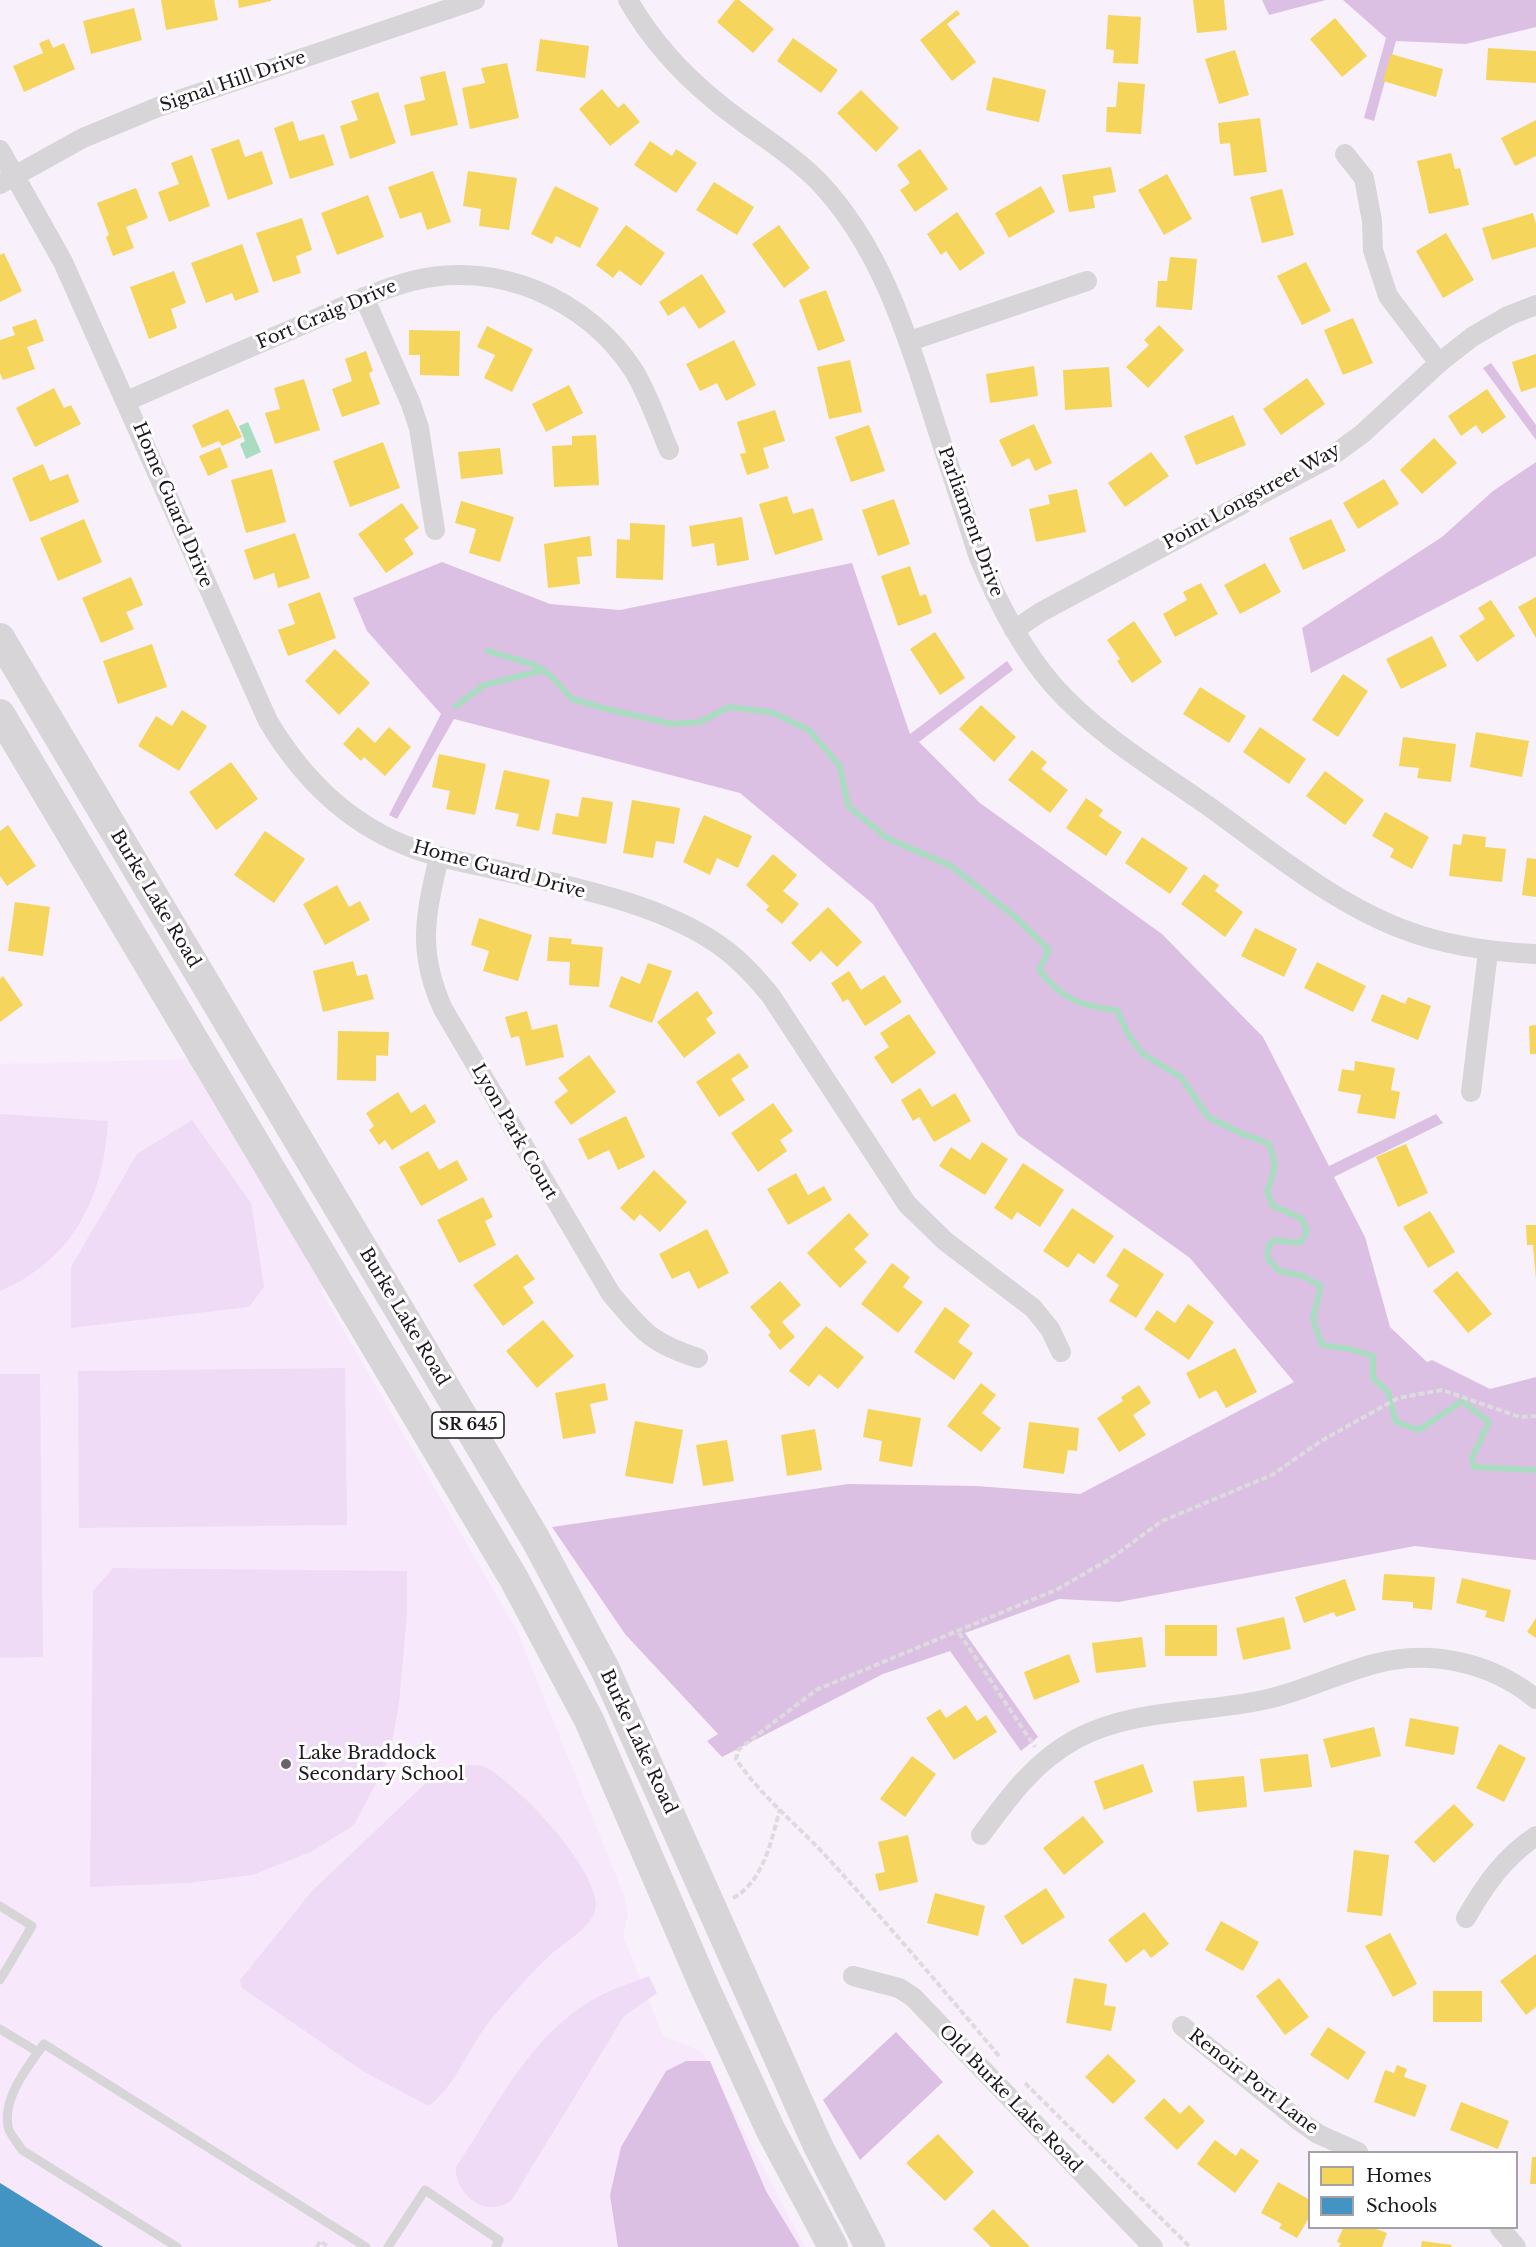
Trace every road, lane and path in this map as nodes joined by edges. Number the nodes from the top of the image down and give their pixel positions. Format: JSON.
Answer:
{"nodes":[{"id":1,"x":475,"y":0,"type":"edge"},
{"id":2,"x":628,"y":0,"type":"edge"},
{"id":3,"x":0,"y":150,"type":"edge"},
{"id":4,"x":1345,"y":154,"type":"dead end"},
{"id":5,"x":7,"y":179,"type":"edge"},
{"id":6,"x":1087,"y":281,"type":"dead end"},
{"id":7,"x":364,"y":297,"type":"junction"},
{"id":8,"x":1536,"y":305,"type":"edge"},
{"id":9,"x":910,"y":341,"type":"junction"},
{"id":10,"x":1439,"y":363,"type":"junction"},
{"id":11,"x":126,"y":401,"type":"junction"},
{"id":12,"x":669,"y":450,"type":"dead end"},
{"id":13,"x":435,"y":530,"type":"dead end"},
{"id":14,"x":1014,"y":630,"type":"junction"},
{"id":15,"x":0,"y":638,"type":"edge"},
{"id":16,"x":0,"y":714,"type":"edge"},
{"id":17,"x":439,"y":856,"type":"junction"},
{"id":18,"x":1488,"y":952,"type":"junction"},
{"id":19,"x":1536,"y":954,"type":"edge"},
{"id":20,"x":1471,"y":1092,"type":"dead end"},
{"id":21,"x":1061,"y":1352,"type":"dead end"},
{"id":22,"x":698,"y":1358,"type":"dead end"},
{"id":23,"x":1536,"y":1416,"type":"edge"},
{"id":24,"x":959,"y":1632,"type":"junction"},
{"id":25,"x":1536,"y":1699,"type":"edge"},
{"id":26,"x":1045,"y":1760,"type":"junction"},
{"id":27,"x":780,"y":1809,"type":"junction"},
{"id":28,"x":981,"y":1834,"type":"dead end"},
{"id":29,"x":1536,"y":1836,"type":"edge"},
{"id":30,"x":726,"y":1902,"type":"dead end"},
{"id":31,"x":0,"y":1906,"type":"edge"},
{"id":32,"x":1466,"y":1918,"type":"dead end"},
{"id":33,"x":853,"y":1976,"type":"dead end"},
{"id":34,"x":0,"y":1980,"type":"edge"},
{"id":35,"x":1182,"y":2026,"type":"dead end"},
{"id":36,"x":0,"y":2029,"type":"edge"},
{"id":37,"x":38,"y":2052,"type":"junction"},
{"id":38,"x":1003,"y":2061,"type":"dead end"},
{"id":39,"x":1019,"y":2077,"type":"dead end"},
{"id":40,"x":1356,"y":2151,"type":"edge"},
{"id":41,"x":1501,"y":2229,"type":"edge"},
{"id":42,"x":177,"y":2247,"type":"edge"},
{"id":43,"x":317,"y":2247,"type":"edge"},
{"id":44,"x":329,"y":2247,"type":"edge"},
{"id":45,"x":366,"y":2247,"type":"edge"},
{"id":46,"x":388,"y":2247,"type":"edge"},
{"id":47,"x":496,"y":2247,"type":"edge"},
{"id":48,"x":833,"y":2247,"type":"edge"},
{"id":49,"x":870,"y":2247,"type":"edge"},
{"id":50,"x":1153,"y":2247,"type":"edge"},
{"id":51,"x":1190,"y":2247,"type":"edge"},
{"id":52,"x":1516,"y":2247,"type":"edge"}],
"edges":[{"from":1,"to":5,"type":"street","name":"Signal Hill Drive"},
{"from":2,"to":9,"type":"street","name":"Parliament Drive"},
{"from":3,"to":5,"type":"street","name":"Home Guard Drive"},
{"from":4,"to":10,"type":"street"},
{"from":5,"to":11,"type":"street","name":"Home Guard Drive"},
{"from":6,"to":9,"type":"street"},
{"from":7,"to":11,"type":"street","name":"Fort Craig Drive"},
{"from":7,"to":12,"type":"street","name":"Fort Craig Drive"},
{"from":7,"to":13,"type":"street"},
{"from":8,"to":10,"type":"street","name":"Point Longstreet Way"},
{"from":9,"to":14,"type":"street","name":"Parliament Drive"},
{"from":10,"to":14,"type":"street","name":"Point Longstreet Way"},
{"from":11,"to":17,"type":"street","name":"Home Guard Drive"},
{"from":14,"to":18,"type":"street","name":"Parliament Drive"},
{"from":15,"to":49,"type":"main road","name":"Burke Lake Road","number":"SR 645"},
{"from":16,"to":48,"type":"main road","name":"Burke Lake Road","number":"SR 645"},
{"from":17,"to":21,"type":"street","name":"Home Guard Drive"},
{"from":17,"to":22,"type":"street","name":"Lyon Park Court"},
{"from":18,"to":19,"type":"street","name":"Parliament Drive"},
{"from":18,"to":20,"type":"street"},
{"from":23,"to":24,"type":"path"},
{"from":24,"to":26,"type":"path"},
{"from":24,"to":27,"type":"path"},
{"from":25,"to":26,"type":"street"},
{"from":26,"to":28,"type":"street"},
{"from":27,"to":30,"type":"path"},
{"from":27,"to":38,"type":"path"},
{"from":29,"to":32,"type":"street"},
{"from":31,"to":34,"type":"lane"},
{"from":33,"to":50,"type":"street","name":"Old Burke Lake Road"},
{"from":35,"to":40,"type":"street","name":"Renoir Port Lane"},
{"from":36,"to":37,"type":"lane"},
{"from":37,"to":42,"type":"lane"},
{"from":37,"to":45,"type":"lane"},
{"from":39,"to":51,"type":"path"},
{"from":41,"to":52,"type":"street"},
{"from":43,"to":44,"type":"path"},
{"from":46,"to":47,"type":"lane"}]}
